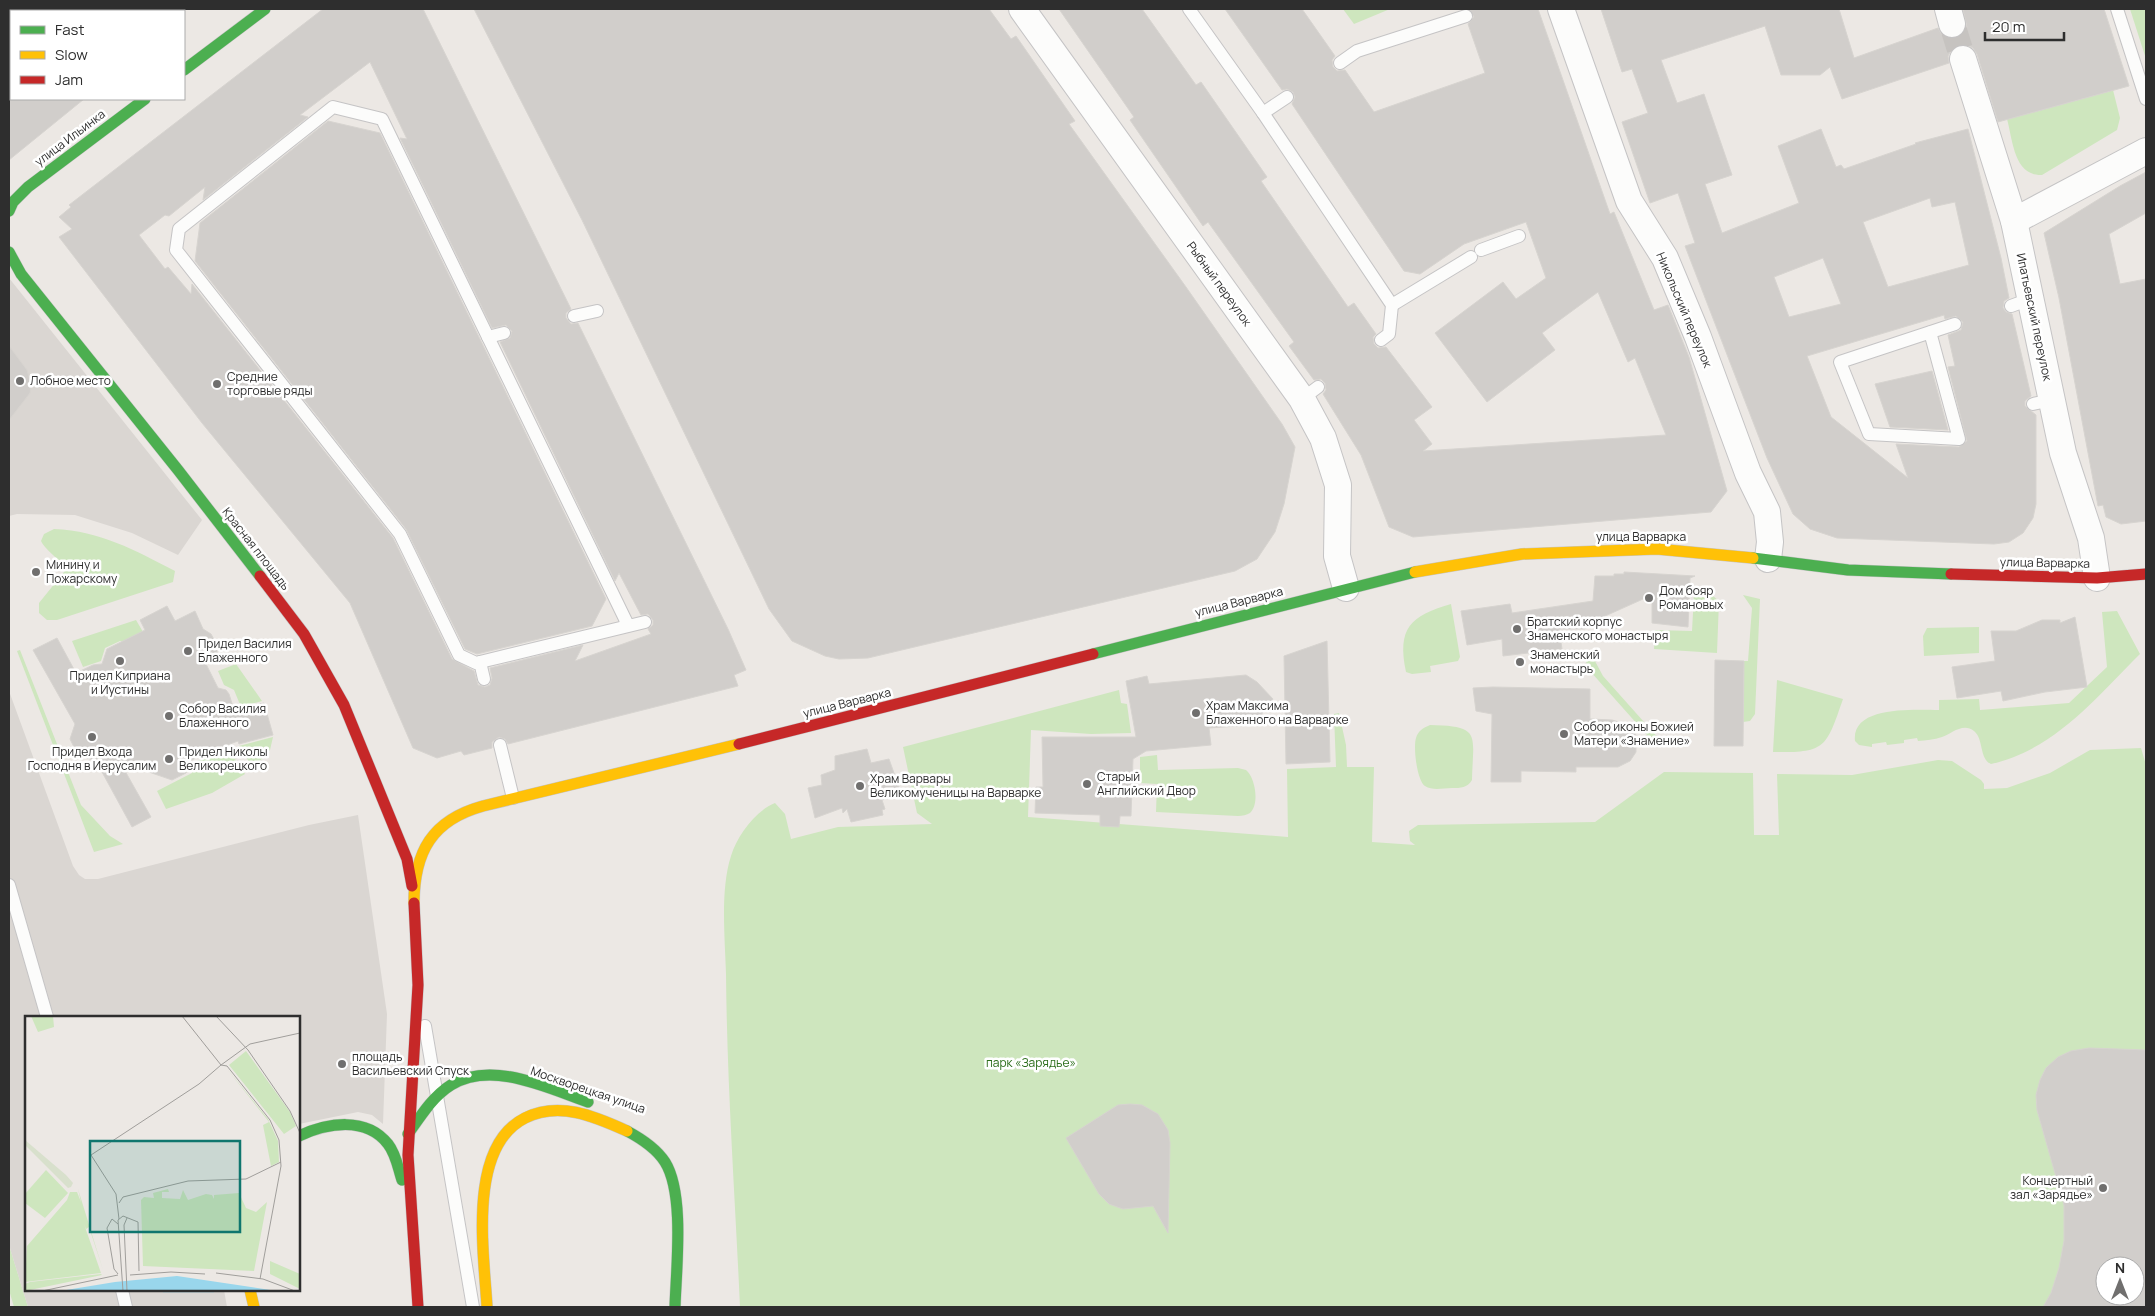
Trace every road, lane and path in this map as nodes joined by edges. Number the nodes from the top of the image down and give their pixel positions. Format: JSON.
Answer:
{"nodes":[{"id":1,"x":265,"y":9,"type":"edge"},
{"id":2,"x":1022,"y":9,"type":"edge"},
{"id":3,"x":1189,"y":9,"type":"edge"},
{"id":4,"x":1561,"y":9,"type":"edge"},
{"id":5,"x":2116,"y":9,"type":"edge"},
{"id":6,"x":1466,"y":16,"type":"dead end"},
{"id":7,"x":1963,"y":59,"type":"tunnel mouth"},
{"id":8,"x":1340,"y":63,"type":"dead end"},
{"id":9,"x":185,"y":69,"type":"edge"},
{"id":10,"x":1287,"y":97,"type":"dead end"},
{"id":11,"x":2146,"y":99,"type":"edge"},
{"id":12,"x":144,"y":100,"type":"edge"},
{"id":13,"x":1263,"y":113,"type":"junction"},
{"id":14,"x":2146,"y":151,"type":"edge"},
{"id":15,"x":11,"y":206,"type":"edge"},
{"id":16,"x":2014,"y":221,"type":"junction"},
{"id":17,"x":1519,"y":236,"type":"dead end"},
{"id":18,"x":9,"y":252,"type":"edge"},
{"id":19,"x":1392,"y":305,"type":"junction"},
{"id":20,"x":597,"y":311,"type":"dead end"},
{"id":21,"x":574,"y":316,"type":"dead end"},
{"id":22,"x":1955,"y":324,"type":"dead end"},
{"id":23,"x":1930,"y":332,"type":"junction"},
{"id":24,"x":504,"y":333,"type":"dead end"},
{"id":25,"x":488,"y":336,"type":"junction"},
{"id":26,"x":1381,"y":340,"type":"dead end"},
{"id":27,"x":1768,"y":559,"type":"junction"},
{"id":28,"x":2146,"y":574,"type":"edge"},
{"id":29,"x":2097,"y":578,"type":"junction"},
{"id":30,"x":1346,"y":588,"type":"junction"},
{"id":31,"x":645,"y":622,"type":"dead end"},
{"id":32,"x":624,"y":627,"type":"junction"},
{"id":33,"x":480,"y":662,"type":"junction"},
{"id":34,"x":484,"y":679,"type":"dead end"},
{"id":35,"x":500,"y":745,"type":"dead end"},
{"id":36,"x":513,"y":798,"type":"junction"},
{"id":37,"x":9,"y":885,"type":"edge"},
{"id":38,"x":414,"y":900,"type":"junction"},
{"id":39,"x":418,"y":984,"type":"junction"},
{"id":40,"x":47,"y":1016,"type":"edge"},
{"id":41,"x":438,"y":1096,"type":"junction"},
{"id":42,"x":603,"y":1108,"type":"dead end"},
{"id":43,"x":408,"y":1134,"type":"junction"},
{"id":44,"x":300,"y":1135,"type":"edge"},
{"id":45,"x":412,"y":1212,"type":"junction"},
{"id":46,"x":122,"y":1291,"type":"edge"},
{"id":47,"x":250,"y":1291,"type":"edge"},
{"id":48,"x":126,"y":1307,"type":"edge"},
{"id":49,"x":254,"y":1307,"type":"edge"},
{"id":50,"x":418,"y":1307,"type":"edge"},
{"id":51,"x":473,"y":1307,"type":"edge"},
{"id":52,"x":487,"y":1307,"type":"edge"},
{"id":53,"x":675,"y":1307,"type":"edge"}],
"edges":[{"from":1,"to":9,"type":"street"},
{"from":2,"to":30,"type":"street","name":"Рыбный переулок"},
{"from":3,"to":13,"type":"lane"},
{"from":4,"to":27,"type":"street","name":"Никольский переулок"},
{"from":5,"to":11,"type":"lane"},
{"from":6,"to":8,"type":"lane"},
{"from":7,"to":16,"type":"street","name":"Ипатьевский переулок"},
{"from":10,"to":13,"type":"lane"},
{"from":12,"to":15,"type":"street","name":"улица Ильинка"},
{"from":13,"to":19,"type":"lane"},
{"from":14,"to":16,"type":"street"},
{"from":16,"to":29,"type":"street","name":"Ипатьевский переулок"},
{"from":17,"to":19,"type":"lane"},
{"from":18,"to":38,"type":"street","name":"Красная площадь"},
{"from":19,"to":26,"type":"lane"},
{"from":20,"to":21,"type":"lane"},
{"from":22,"to":23,"type":"lane"},
{"from":23,"to":23,"type":"lane"},
{"from":24,"to":25,"type":"lane"},
{"from":25,"to":32,"type":"lane"},
{"from":25,"to":33,"type":"lane"},
{"from":27,"to":29,"type":"street","name":"улица Варварка"},
{"from":27,"to":30,"type":"street","name":"улица Варварка"},
{"from":28,"to":29,"type":"street","name":"улица Варварка"},
{"from":30,"to":36,"type":"street","name":"улица Варварка"},
{"from":31,"to":32,"type":"lane"},
{"from":32,"to":33,"type":"lane"},
{"from":33,"to":34,"type":"lane"},
{"from":35,"to":36,"type":"lane"},
{"from":36,"to":38,"type":"street","name":"улица Варварка"},
{"from":37,"to":40,"type":"lane"},
{"from":38,"to":39,"type":"street"},
{"from":39,"to":41,"type":"lane"},
{"from":39,"to":43,"type":"street"},
{"from":41,"to":42,"type":"street","name":"Москворецкая улица"},
{"from":41,"to":43,"type":"street","name":"Москворецкая улица"},
{"from":41,"to":51,"type":"lane"},
{"from":43,"to":45,"type":"street"},
{"from":44,"to":45,"type":"street"},
{"from":45,"to":50,"type":"street"},
{"from":46,"to":48,"type":"lane"},
{"from":47,"to":49,"type":"street"},
{"from":52,"to":53,"type":"street","name":"Москворецкая улица"}]}
